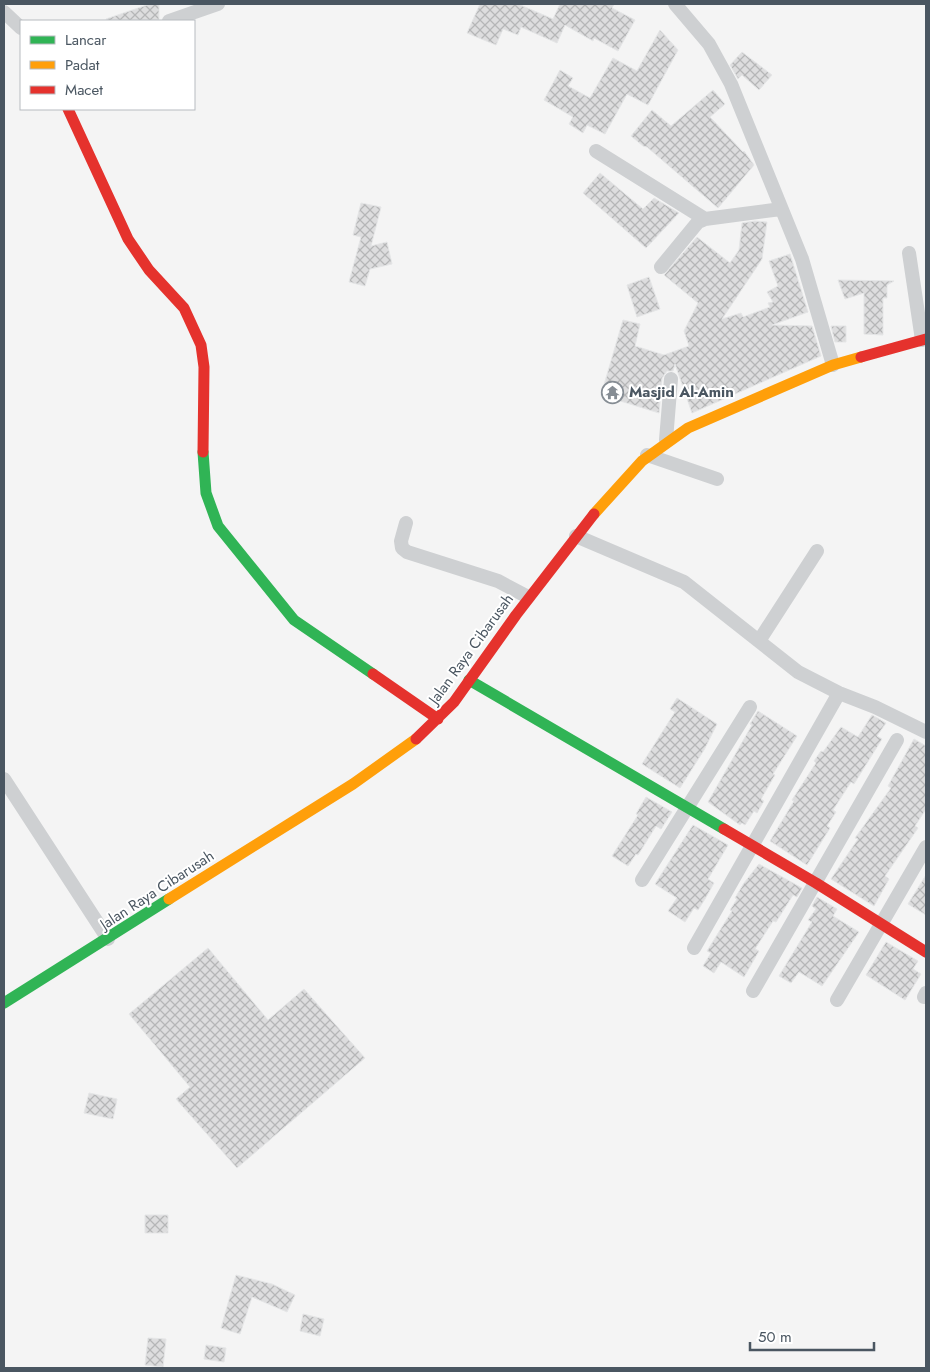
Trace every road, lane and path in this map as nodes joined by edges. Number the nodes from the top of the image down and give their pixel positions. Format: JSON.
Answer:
{"nodes":[{"id":1,"x":218,"y":4,"type":"edge"},
{"id":2,"x":675,"y":4,"type":"edge"},
{"id":3,"x":4,"y":12,"type":"edge"},
{"id":4,"x":172,"y":20,"type":"edge"},
{"id":5,"x":20,"y":27,"type":"edge"},
{"id":6,"x":68,"y":110,"type":"edge"},
{"id":7,"x":596,"y":151,"type":"dead end"},
{"id":8,"x":781,"y":209,"type":"junction"},
{"id":9,"x":704,"y":220,"type":"junction"},
{"id":10,"x":908,"y":253,"type":"dead end"},
{"id":11,"x":661,"y":267,"type":"dead end"},
{"id":12,"x":924,"y":340,"type":"edge"},
{"id":13,"x":833,"y":365,"type":"junction"},
{"id":14,"x":672,"y":379,"type":"dead end"},
{"id":15,"x":666,"y":440,"type":"junction"},
{"id":16,"x":647,"y":455,"type":"junction"},
{"id":17,"x":717,"y":479,"type":"dead end"},
{"id":18,"x":406,"y":523,"type":"dead end"},
{"id":19,"x":576,"y":536,"type":"junction"},
{"id":20,"x":818,"y":551,"type":"dead end"},
{"id":21,"x":528,"y":597,"type":"junction"},
{"id":22,"x":759,"y":641,"type":"junction"},
{"id":23,"x":469,"y":680,"type":"junction"},
{"id":24,"x":839,"y":693,"type":"junction"},
{"id":25,"x":750,"y":707,"type":"dead end"},
{"id":26,"x":438,"y":719,"type":"junction"},
{"id":27,"x":926,"y":732,"type":"edge"},
{"id":28,"x":897,"y":740,"type":"dead end"},
{"id":29,"x":4,"y":779,"type":"edge"},
{"id":30,"x":687,"y":807,"type":"junction"},
{"id":31,"x":753,"y":846,"type":"junction"},
{"id":32,"x":926,"y":847,"type":"edge"},
{"id":33,"x":642,"y":880,"type":"dead end"},
{"id":34,"x":816,"y":883,"type":"junction"},
{"id":35,"x":880,"y":924,"type":"junction"},
{"id":36,"x":108,"y":939,"type":"junction"},
{"id":37,"x":694,"y":948,"type":"dead end"},
{"id":38,"x":926,"y":952,"type":"edge"},
{"id":39,"x":753,"y":991,"type":"dead end"},
{"id":40,"x":837,"y":1000,"type":"dead end"},
{"id":41,"x":4,"y":1003,"type":"edge"}],
"edges":[{"from":1,"to":4,"type":"street"},
{"from":2,"to":8,"type":"street"},
{"from":3,"to":5,"type":"street"},
{"from":6,"to":26,"type":"street"},
{"from":7,"to":9,"type":"street"},
{"from":8,"to":9,"type":"street"},
{"from":8,"to":13,"type":"street"},
{"from":9,"to":11,"type":"street"},
{"from":10,"to":12,"type":"street"},
{"from":12,"to":13,"type":"street","name":"Jalan Raya Cibarusah"},
{"from":13,"to":15,"type":"street","name":"Jalan Raya Cibarusah"},
{"from":14,"to":15,"type":"street"},
{"from":15,"to":16,"type":"street","name":"Jalan Raya Cibarusah"},
{"from":16,"to":17,"type":"street"},
{"from":16,"to":19,"type":"street","name":"Jalan Raya Cibarusah"},
{"from":18,"to":21,"type":"street"},
{"from":19,"to":21,"type":"street","name":"Jalan Raya Cibarusah"},
{"from":19,"to":22,"type":"street"},
{"from":20,"to":22,"type":"street"},
{"from":21,"to":23,"type":"street","name":"Jalan Raya Cibarusah"},
{"from":22,"to":24,"type":"street"},
{"from":23,"to":26,"type":"street","name":"Jalan Raya Cibarusah"},
{"from":23,"to":30,"type":"street"},
{"from":24,"to":27,"type":"street"},
{"from":24,"to":31,"type":"street"},
{"from":25,"to":30,"type":"street"},
{"from":26,"to":36,"type":"street","name":"Jalan Raya Cibarusah"},
{"from":28,"to":34,"type":"street"},
{"from":29,"to":36,"type":"street"},
{"from":30,"to":31,"type":"street"},
{"from":30,"to":33,"type":"street"},
{"from":31,"to":34,"type":"street"},
{"from":31,"to":37,"type":"street"},
{"from":32,"to":35,"type":"street"},
{"from":34,"to":35,"type":"street"},
{"from":34,"to":39,"type":"street"},
{"from":35,"to":38,"type":"street"},
{"from":35,"to":40,"type":"street"},
{"from":36,"to":41,"type":"street","name":"Jalan Raya Cibarusah"}]}
